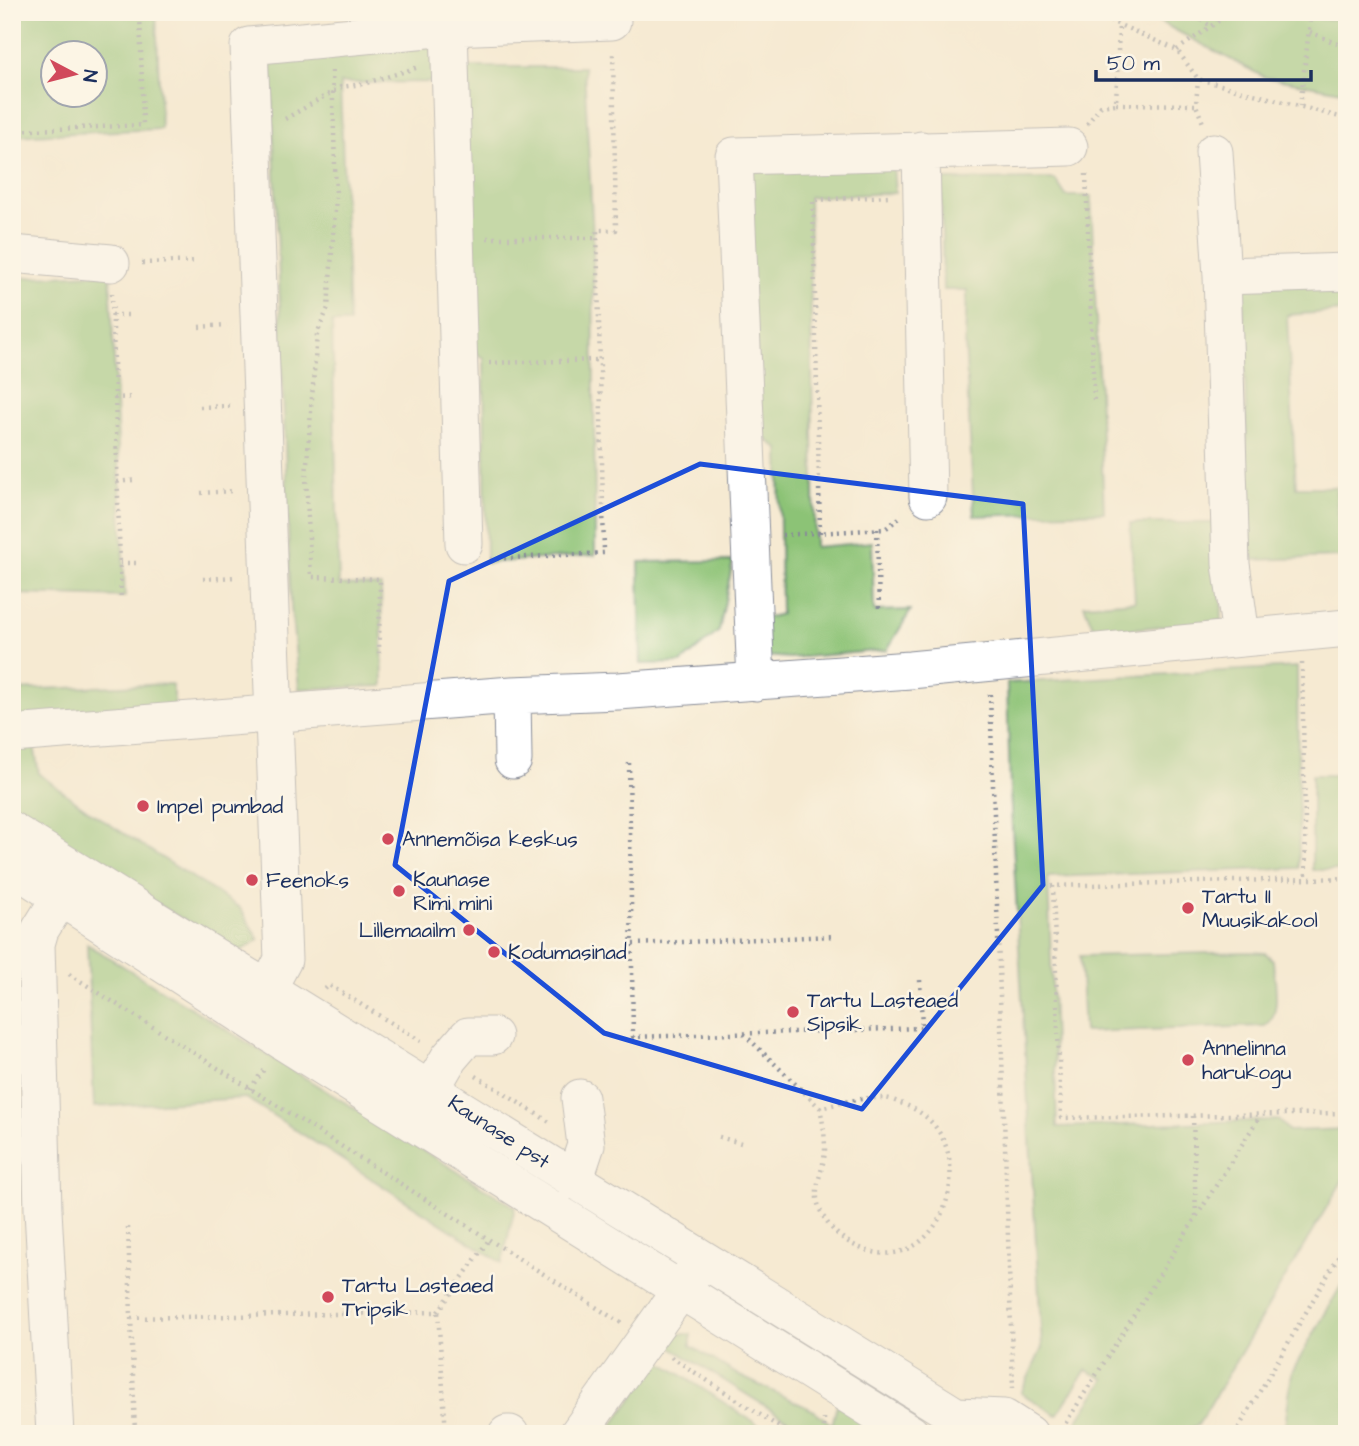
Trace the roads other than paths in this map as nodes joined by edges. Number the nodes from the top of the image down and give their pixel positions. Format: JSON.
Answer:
{"nodes":[{"id":1,"x":612,"y":21,"type":"road end"},
{"id":2,"x":449,"y":42,"type":"junction"},
{"id":3,"x":921,"y":150,"type":"junction"},
{"id":4,"x":1214,"y":152,"type":"road end"},
{"id":5,"x":1077,"y":158,"type":"road end"},
{"id":6,"x":12,"y":254,"type":"edge"},
{"id":7,"x":111,"y":263,"type":"road end"},
{"id":8,"x":1347,"y":272,"type":"edge"},
{"id":9,"x":1222,"y":276,"type":"junction"},
{"id":10,"x":928,"y":497,"type":"road end"},
{"id":11,"x":464,"y":544,"type":"road end"},
{"id":12,"x":1347,"y":628,"type":"edge"},
{"id":13,"x":1241,"y":636,"type":"junction"},
{"id":14,"x":756,"y":682,"type":"junction"},
{"id":15,"x":512,"y":695,"type":"junction"},
{"id":16,"x":274,"y":713,"type":"junction"},
{"id":17,"x":12,"y":734,"type":"edge"},
{"id":18,"x":513,"y":760,"type":"dead end"},
{"id":19,"x":12,"y":831,"type":"edge"},
{"id":20,"x":12,"y":866,"type":"edge"},
{"id":21,"x":69,"y":883,"type":"junction"},
{"id":22,"x":26,"y":930,"type":"edge"},
{"id":23,"x":268,"y":988,"type":"junction"},
{"id":24,"x":493,"y":1036,"type":"dead end"},
{"id":25,"x":431,"y":1089,"type":"junction"},
{"id":26,"x":580,"y":1098,"type":"dead end"},
{"id":27,"x":574,"y":1181,"type":"junction"},
{"id":28,"x":702,"y":1261,"type":"junction"},
{"id":29,"x":681,"y":1290,"type":"junction"},
{"id":30,"x":970,"y":1425,"type":"edge"},
{"id":31,"x":1048,"y":1429,"type":"edge"},
{"id":32,"x":55,"y":1434,"type":"edge"},
{"id":33,"x":578,"y":1434,"type":"edge"},
{"id":34,"x":911,"y":1434,"type":"edge"}],
"edges":[{"from":1,"to":2,"type":"street"},
{"from":2,"to":11,"type":"street"},
{"from":2,"to":16,"type":"street"},
{"from":3,"to":5,"type":"street"},
{"from":3,"to":10,"type":"street"},
{"from":3,"to":14,"type":"street"},
{"from":4,"to":9,"type":"street"},
{"from":6,"to":7,"type":"street"},
{"from":8,"to":9,"type":"street"},
{"from":9,"to":13,"type":"street"},
{"from":12,"to":13,"type":"street"},
{"from":13,"to":14,"type":"street"},
{"from":14,"to":15,"type":"street"},
{"from":15,"to":16,"type":"street"},
{"from":15,"to":18,"type":"street"},
{"from":16,"to":17,"type":"street"},
{"from":16,"to":23,"type":"street"},
{"from":19,"to":21,"type":"street","name":"Kaunase pst"},
{"from":20,"to":21,"type":"street","name":"Kaunase pst"},
{"from":21,"to":22,"type":"street"},
{"from":21,"to":23,"type":"street","name":"Kaunase pst"},
{"from":21,"to":29,"type":"street","name":"Kaunase pst"},
{"from":22,"to":32,"type":"street"},
{"from":23,"to":25,"type":"street","name":"Kaunase pst"},
{"from":24,"to":25,"type":"street"},
{"from":25,"to":27,"type":"street","name":"Kaunase pst"},
{"from":26,"to":27,"type":"street"},
{"from":27,"to":28,"type":"street","name":"Kaunase pst"},
{"from":28,"to":29,"type":"street"},
{"from":28,"to":30,"type":"street","name":"Kaunase pst"},
{"from":29,"to":33,"type":"street"},
{"from":29,"to":34,"type":"street","name":"Kaunase pst"},
{"from":30,"to":31,"type":"street"}]}
